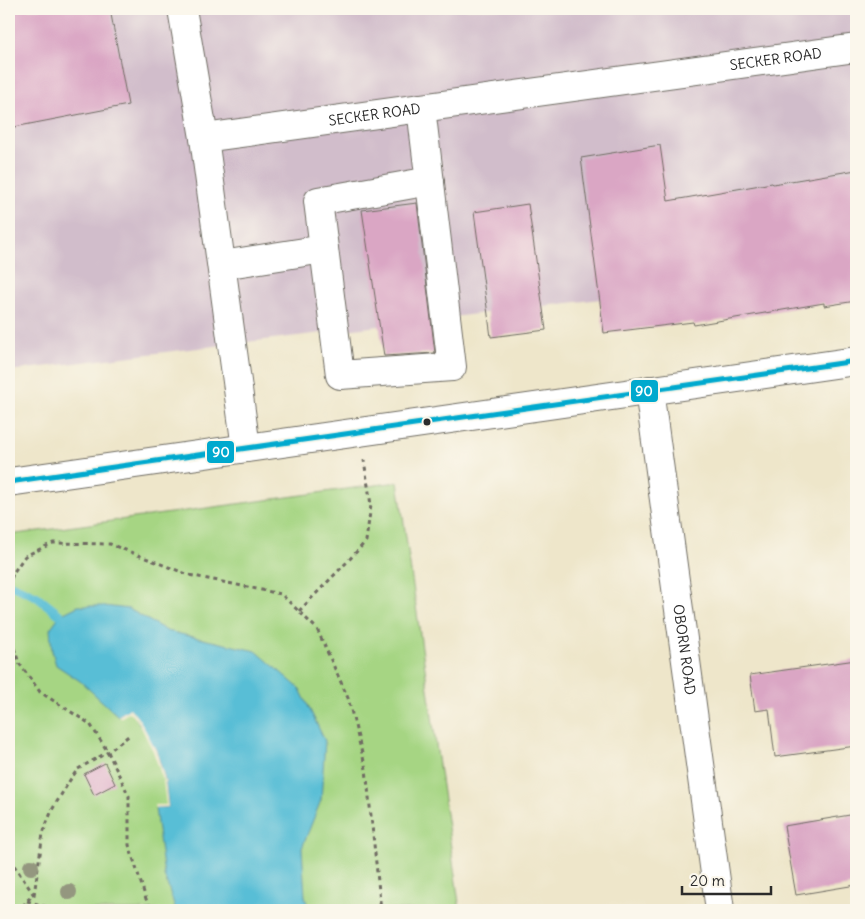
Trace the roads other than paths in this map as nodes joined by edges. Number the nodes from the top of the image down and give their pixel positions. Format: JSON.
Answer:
{"nodes":[{"id":1,"x":182,"y":9,"type":"edge"},
{"id":2,"x":856,"y":48,"type":"edge"},
{"id":3,"x":422,"y":108,"type":"junction"},
{"id":4,"x":204,"y":138,"type":"junction"},
{"id":5,"x":430,"y":181,"type":"junction"},
{"id":6,"x":324,"y":248,"type":"junction"},
{"id":7,"x":222,"y":266,"type":"junction"},
{"id":8,"x":856,"y":361,"type":"edge"},
{"id":9,"x":649,"y":390,"type":"junction"},
{"id":10,"x":246,"y":448,"type":"junction"},
{"id":11,"x":9,"y":482,"type":"edge"},
{"id":12,"x":720,"y":910,"type":"edge"}],
"edges":[{"from":1,"to":4,"type":"street"},
{"from":2,"to":3,"type":"street","name":"SECKER ROAD"},
{"from":3,"to":4,"type":"street","name":"SECKER ROAD"},
{"from":3,"to":5,"type":"street"},
{"from":4,"to":7,"type":"street"},
{"from":5,"to":6,"type":"street"},
{"from":5,"to":6,"type":"street"},
{"from":6,"to":7,"type":"street"},
{"from":7,"to":10,"type":"street"},
{"from":8,"to":9,"type":"street"},
{"from":9,"to":10,"type":"street"},
{"from":9,"to":12,"type":"street","name":"OBORN ROAD"},
{"from":10,"to":11,"type":"street"}]}
